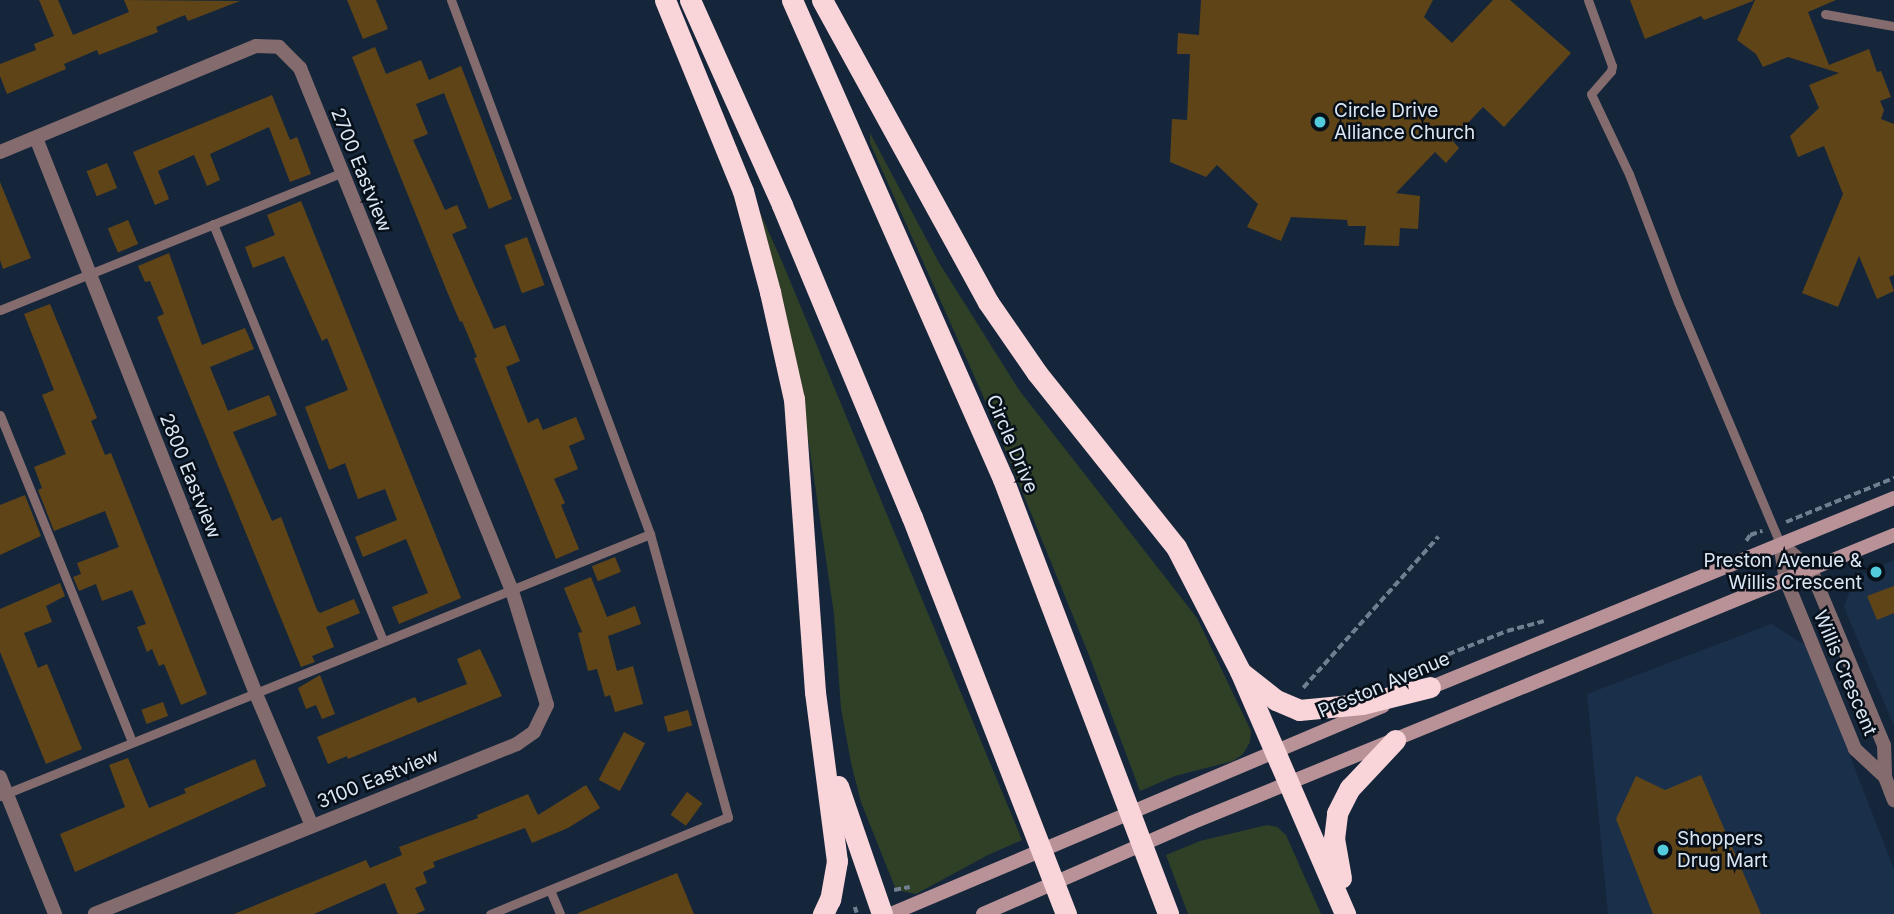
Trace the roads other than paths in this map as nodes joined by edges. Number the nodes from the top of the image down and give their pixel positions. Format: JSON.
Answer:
{"nodes":[{"id":1,"x":451,"y":0,"type":"edge"},
{"id":2,"x":665,"y":0,"type":"edge"},
{"id":3,"x":690,"y":0,"type":"edge"},
{"id":4,"x":792,"y":0,"type":"edge"},
{"id":5,"x":821,"y":0,"type":"edge"},
{"id":6,"x":1588,"y":0,"type":"edge"},
{"id":7,"x":1825,"y":14,"type":"dead end"},
{"id":8,"x":1894,"y":26,"type":"edge"},
{"id":9,"x":36,"y":138,"type":"junction"},
{"id":10,"x":0,"y":152,"type":"edge"},
{"id":11,"x":341,"y":173,"type":"junction"},
{"id":12,"x":213,"y":224,"type":"junction"},
{"id":13,"x":88,"y":272,"type":"junction"},
{"id":14,"x":0,"y":310,"type":"edge"},
{"id":15,"x":0,"y":415,"type":"edge"},
{"id":16,"x":1894,"y":498,"type":"edge"},
{"id":17,"x":650,"y":534,"type":"junction"},
{"id":18,"x":1894,"y":536,"type":"edge"},
{"id":19,"x":1780,"y":543,"type":"junction"},
{"id":20,"x":1811,"y":570,"type":"junction"},
{"id":21,"x":1786,"y":580,"type":"junction"},
{"id":22,"x":512,"y":591,"type":"junction"},
{"id":23,"x":383,"y":641,"type":"junction"},
{"id":24,"x":1240,"y":671,"type":"junction"},
{"id":25,"x":1430,"y":687,"type":"junction"},
{"id":26,"x":815,"y":692,"type":"junction"},
{"id":27,"x":256,"y":694,"type":"junction"},
{"id":28,"x":1395,"y":740,"type":"junction"},
{"id":29,"x":132,"y":743,"type":"junction"},
{"id":30,"x":1276,"y":751,"type":"junction"},
{"id":31,"x":0,"y":777,"type":"edge"},
{"id":32,"x":1885,"y":777,"type":"junction"},
{"id":33,"x":1290,"y":785,"type":"junction"},
{"id":34,"x":3,"y":795,"type":"edge"},
{"id":35,"x":1894,"y":800,"type":"edge"},
{"id":36,"x":312,"y":826,"type":"junction"},
{"id":37,"x":550,"y":890,"type":"junction"},
{"id":38,"x":827,"y":906,"type":"edge"},
{"id":39,"x":878,"y":906,"type":"edge"},
{"id":40,"x":55,"y":914,"type":"edge"},
{"id":41,"x":95,"y":914,"type":"edge"},
{"id":42,"x":490,"y":914,"type":"edge"},
{"id":43,"x":560,"y":914,"type":"edge"},
{"id":44,"x":891,"y":914,"type":"edge"},
{"id":45,"x":983,"y":914,"type":"edge"},
{"id":46,"x":1066,"y":914,"type":"edge"},
{"id":47,"x":1168,"y":914,"type":"edge"},
{"id":48,"x":1348,"y":914,"type":"edge"}],
"edges":[{"from":1,"to":17,"type":"lane"},
{"from":2,"to":26,"type":"highway"},
{"from":3,"to":46,"type":"highway"},
{"from":4,"to":47,"type":"highway","name":"Circle Drive"},
{"from":5,"to":24,"type":"highway"},
{"from":6,"to":19,"type":"lane"},
{"from":7,"to":8,"type":"lane"},
{"from":9,"to":10,"type":"street","name":"2700 Eastview"},
{"from":9,"to":11,"type":"street","name":"2700 Eastview"},
{"from":9,"to":13,"type":"street","name":"2800 Eastview"},
{"from":11,"to":12,"type":"lane"},
{"from":11,"to":22,"type":"street","name":"2700 Eastview"},
{"from":12,"to":13,"type":"lane"},
{"from":12,"to":23,"type":"lane"},
{"from":13,"to":14,"type":"lane"},
{"from":13,"to":27,"type":"street","name":"2800 Eastview"},
{"from":15,"to":29,"type":"lane"},
{"from":16,"to":19,"type":"main road","name":"Preston Avenue"},
{"from":17,"to":22,"type":"lane"},
{"from":17,"to":37,"type":"lane"},
{"from":18,"to":20,"type":"main road"},
{"from":19,"to":20,"type":"street","name":"Willis Crescent"},
{"from":19,"to":21,"type":"street","name":"Willis Crescent"},
{"from":19,"to":25,"type":"main road","name":"Preston Avenue"},
{"from":20,"to":21,"type":"main road"},
{"from":20,"to":32,"type":"street","name":"Willis Crescent"},
{"from":21,"to":28,"type":"main road"},
{"from":21,"to":32,"type":"street","name":"Willis Crescent"},
{"from":22,"to":23,"type":"lane"},
{"from":22,"to":36,"type":"street","name":"3100 Eastview"},
{"from":23,"to":27,"type":"lane"},
{"from":24,"to":25,"type":"highway"},
{"from":24,"to":30,"type":"highway"},
{"from":25,"to":30,"type":"main road","name":"Preston Avenue"},
{"from":26,"to":38,"type":"highway"},
{"from":26,"to":39,"type":"highway"},
{"from":27,"to":29,"type":"lane"},
{"from":27,"to":36,"type":"street","name":"2800 Eastview"},
{"from":28,"to":33,"type":"main road"},
{"from":28,"to":48,"type":"highway"},
{"from":29,"to":34,"type":"lane"},
{"from":30,"to":33,"type":"highway"},
{"from":30,"to":44,"type":"main road","name":"Preston Avenue"},
{"from":31,"to":34,"type":"street"},
{"from":32,"to":35,"type":"street","name":"Willis Crescent"},
{"from":33,"to":45,"type":"main road"},
{"from":33,"to":48,"type":"highway"},
{"from":34,"to":40,"type":"street"},
{"from":36,"to":41,"type":"street","name":"3100 Eastview"},
{"from":37,"to":42,"type":"lane"},
{"from":37,"to":43,"type":"lane"}]}
